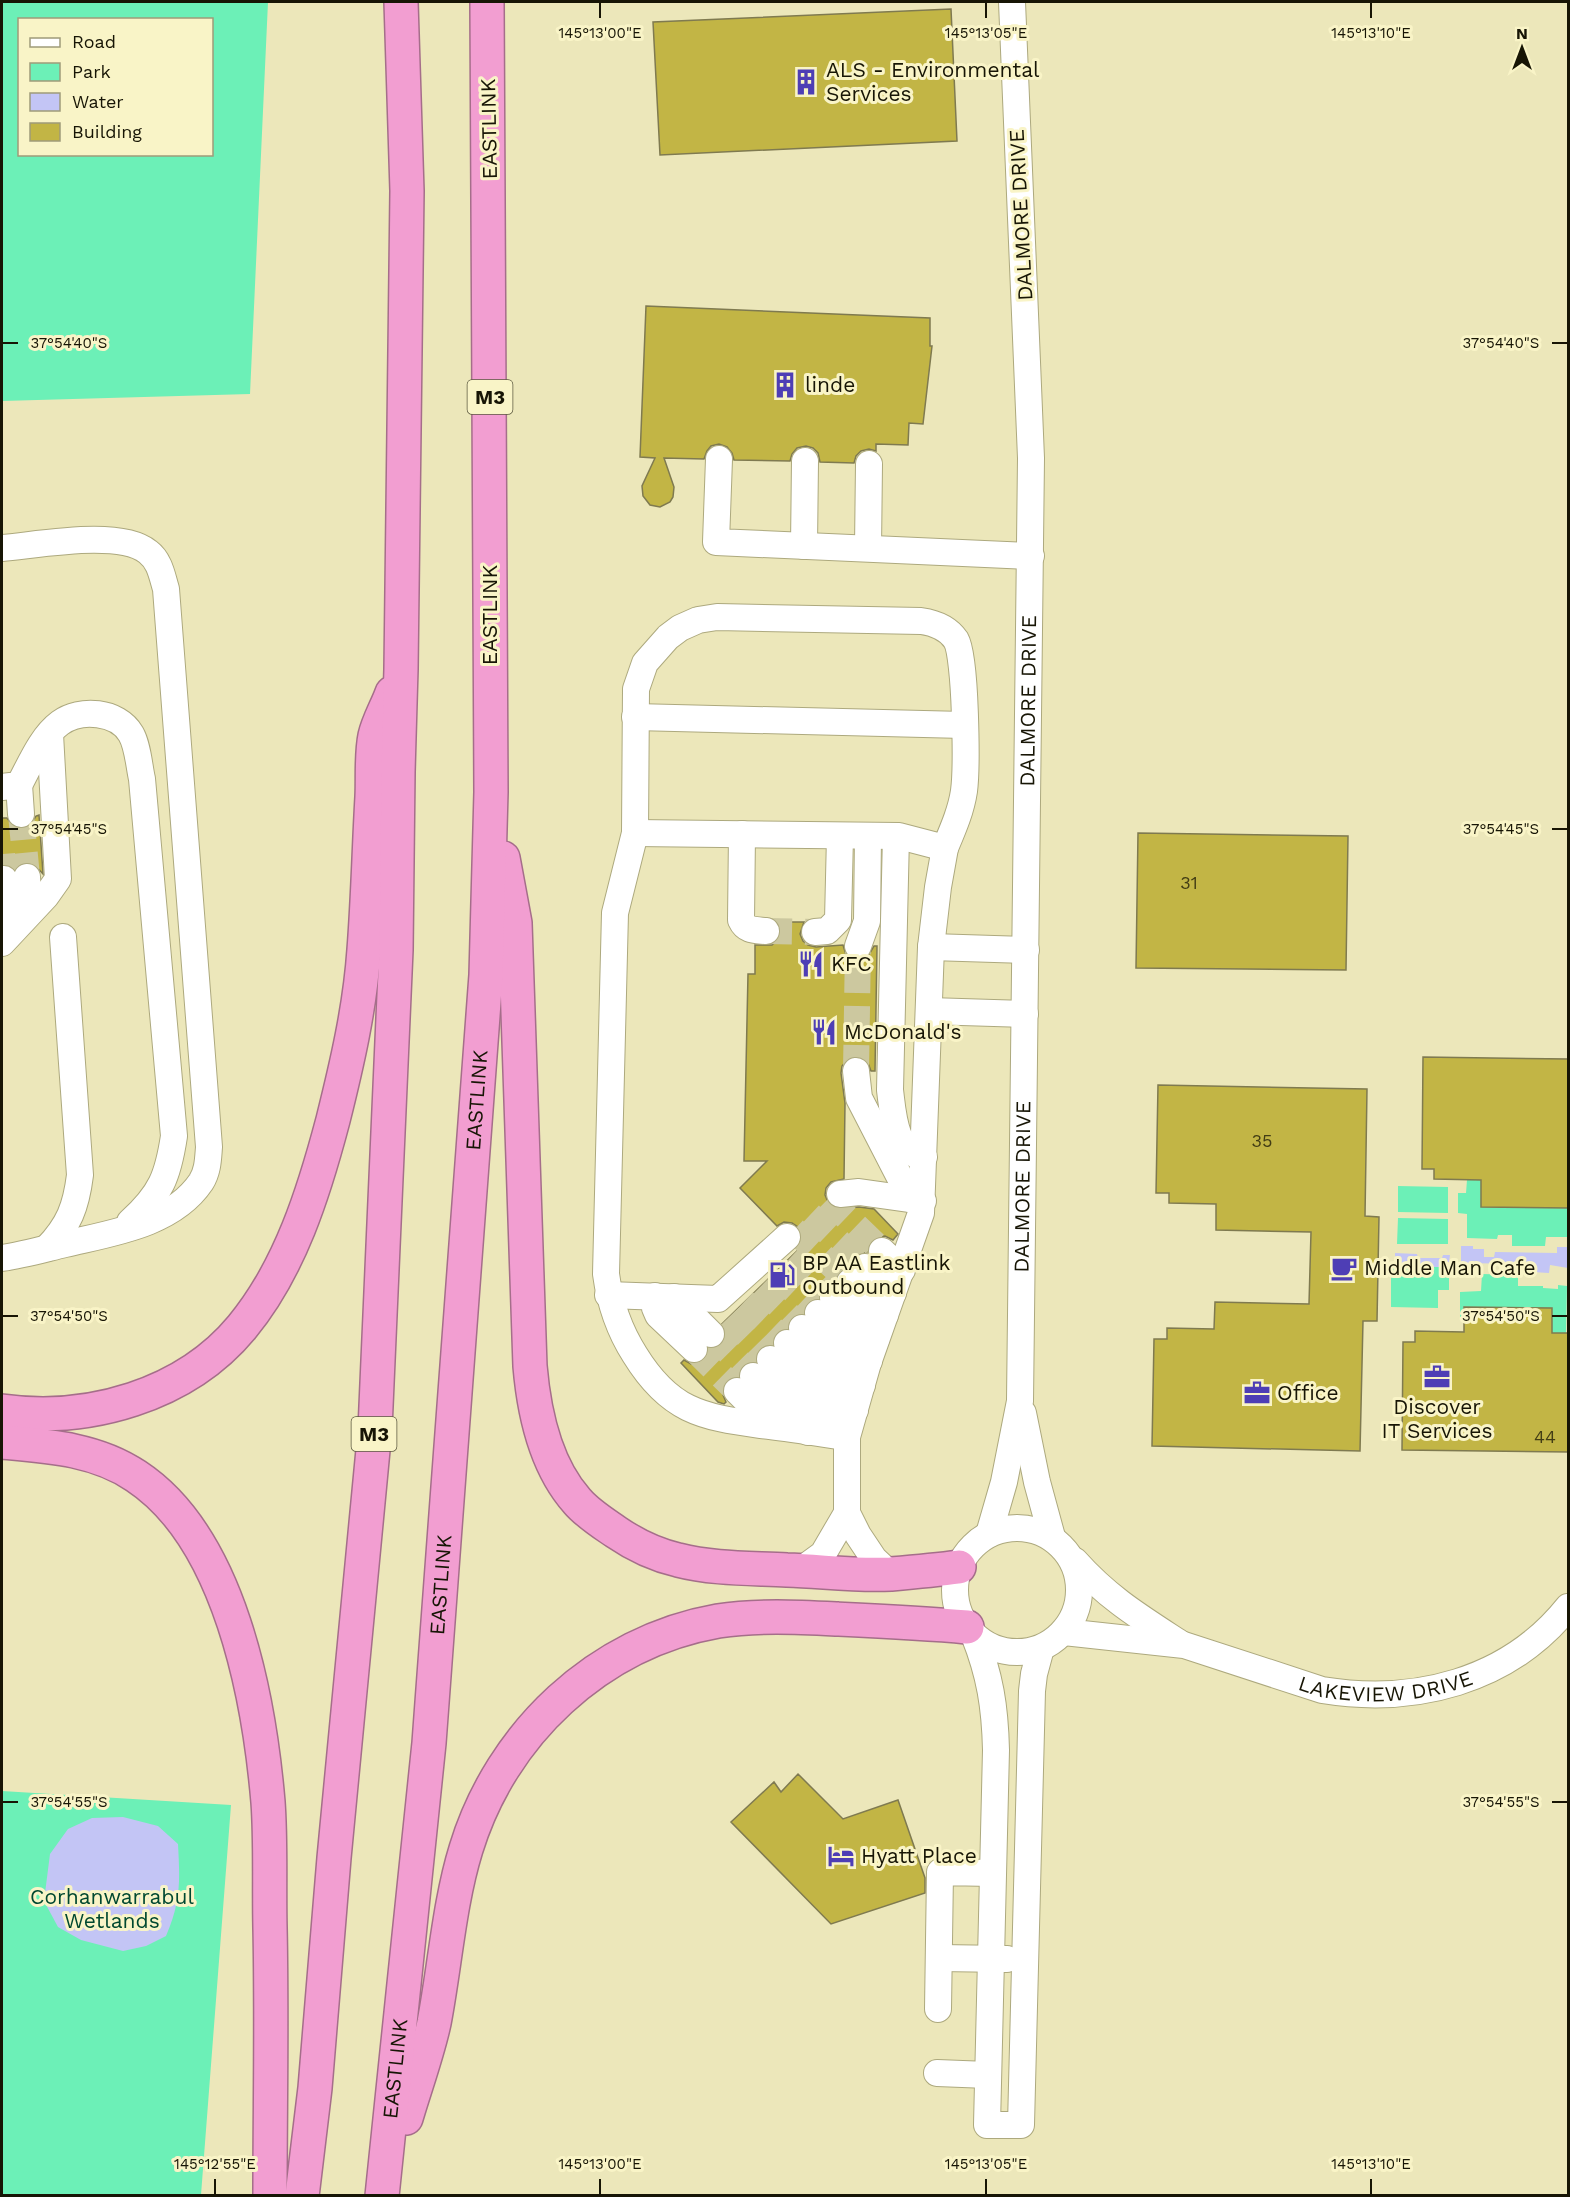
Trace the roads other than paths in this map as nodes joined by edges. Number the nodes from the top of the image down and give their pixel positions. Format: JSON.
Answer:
{"nodes":[{"id":1,"x":401,"y":2,"type":"edge"},
{"id":2,"x":487,"y":2,"type":"edge"},
{"id":3,"x":1012,"y":2,"type":"edge"},
{"id":4,"x":719,"y":459,"type":"dead end"},
{"id":5,"x":805,"y":461,"type":"dead end"},
{"id":6,"x":869,"y":464,"type":"dead end"},
{"id":7,"x":804,"y":546,"type":"junction"},
{"id":8,"x":2,"y":548,"type":"edge"},
{"id":9,"x":868,"y":548,"type":"junction"},
{"id":10,"x":1031,"y":556,"type":"junction"},
{"id":11,"x":401,"y":669,"type":"junction"},
{"id":12,"x":635,"y":717,"type":"junction"},
{"id":13,"x":964,"y":725,"type":"junction"},
{"id":14,"x":50,"y":734,"type":"junction"},
{"id":15,"x":10,"y":786,"type":"edge"},
{"id":16,"x":491,"y":792,"type":"junction"},
{"id":17,"x":21,"y":814,"type":"tunnel mouth"},
{"id":18,"x":635,"y":833,"type":"junction"},
{"id":19,"x":742,"y":834,"type":"junction"},
{"id":20,"x":854,"y":836,"type":"junction"},
{"id":21,"x":896,"y":836,"type":"junction"},
{"id":22,"x":945,"y":848,"type":"junction"},
{"id":23,"x":29,"y":913,"type":"junction"},
{"id":24,"x":766,"y":931,"type":"tunnel mouth"},
{"id":25,"x":815,"y":932,"type":"tunnel mouth"},
{"id":26,"x":63,"y":937,"type":"dead end"},
{"id":27,"x":5,"y":939,"type":"edge"},
{"id":28,"x":858,"y":946,"type":"tunnel mouth"},
{"id":29,"x":931,"y":946,"type":"junction"},
{"id":30,"x":1026,"y":950,"type":"junction"},
{"id":31,"x":929,"y":1011,"type":"junction"},
{"id":32,"x":1025,"y":1014,"type":"junction"},
{"id":33,"x":856,"y":1071,"type":"tunnel mouth"},
{"id":34,"x":924,"y":1157,"type":"junction"},
{"id":35,"x":840,"y":1194,"type":"dead end"},
{"id":36,"x":917,"y":1200,"type":"junction"},
{"id":37,"x":122,"y":1230,"type":"junction"},
{"id":38,"x":47,"y":1248,"type":"junction"},
{"id":39,"x":2,"y":1258,"type":"edge"},
{"id":40,"x":893,"y":1293,"type":"junction"},
{"id":41,"x":608,"y":1295,"type":"junction"},
{"id":42,"x":665,"y":1297,"type":"junction"},
{"id":43,"x":810,"y":1321,"type":"junction"},
{"id":44,"x":873,"y":1350,"type":"junction"},
{"id":45,"x":862,"y":1385,"type":"junction"},
{"id":46,"x":1020,"y":1401,"type":"junction"},
{"id":47,"x":855,"y":1410,"type":"junction"},
{"id":48,"x":2,"y":1411,"type":"edge"},
{"id":49,"x":772,"y":1426,"type":"junction"},
{"id":50,"x":808,"y":1432,"type":"junction"},
{"id":51,"x":847,"y":1437,"type":"junction"},
{"id":52,"x":2,"y":1442,"type":"edge"},
{"id":53,"x":847,"y":1513,"type":"junction"},
{"id":54,"x":989,"y":1534,"type":"junction"},
{"id":55,"x":1061,"y":1546,"type":"junction"},
{"id":56,"x":959,"y":1567,"type":"junction"},
{"id":57,"x":801,"y":1570,"type":"junction"},
{"id":58,"x":890,"y":1574,"type":"junction"},
{"id":59,"x":1569,"y":1607,"type":"edge"},
{"id":60,"x":970,"y":1631,"type":"junction"},
{"id":61,"x":1064,"y":1632,"type":"junction"},
{"id":62,"x":1184,"y":1645,"type":"junction"},
{"id":63,"x":1041,"y":1648,"type":"junction"},
{"id":64,"x":992,"y":1873,"type":"junction"},
{"id":65,"x":939,"y":1958,"type":"junction"},
{"id":66,"x":990,"y":1958,"type":"junction"},
{"id":67,"x":1025,"y":1960,"type":"junction"},
{"id":68,"x":938,"y":2010,"type":"dead end"},
{"id":69,"x":937,"y":2073,"type":"dead end"},
{"id":70,"x":988,"y":2075,"type":"junction"},
{"id":71,"x":270,"y":2196,"type":"edge"},
{"id":72,"x":302,"y":2196,"type":"edge"},
{"id":73,"x":383,"y":2196,"type":"edge"}],
"edges":[{"from":1,"to":11,"type":"highway","number":"M3"},
{"from":2,"to":16,"type":"highway","name":"EASTLINK","number":"M3"},
{"from":3,"to":10,"type":"street","name":"DALMORE DRIVE"},
{"from":4,"to":7,"type":"street"},
{"from":5,"to":7,"type":"street"},
{"from":6,"to":9,"type":"street"},
{"from":7,"to":9,"type":"street"},
{"from":8,"to":37,"type":"street"},
{"from":9,"to":10,"type":"street"},
{"from":10,"to":30,"type":"street","name":"DALMORE DRIVE"},
{"from":11,"to":48,"type":"highway"},
{"from":11,"to":72,"type":"highway","number":"M3"},
{"from":12,"to":13,"type":"street"},
{"from":12,"to":13,"type":"street"},
{"from":12,"to":18,"type":"street"},
{"from":13,"to":22,"type":"street"},
{"from":14,"to":15,"type":"street"},
{"from":14,"to":23,"type":"street"},
{"from":14,"to":37,"type":"street"},
{"from":15,"to":17,"type":"street"},
{"from":16,"to":57,"type":"highway"},
{"from":16,"to":73,"type":"highway","name":"EASTLINK","number":"M3"},
{"from":18,"to":19,"type":"street"},
{"from":18,"to":41,"type":"street"},
{"from":19,"to":20,"type":"street"},
{"from":19,"to":24,"type":"street"},
{"from":20,"to":21,"type":"street"},
{"from":20,"to":25,"type":"street"},
{"from":20,"to":28,"type":"street"},
{"from":21,"to":22,"type":"street"},
{"from":21,"to":34,"type":"street"},
{"from":22,"to":29,"type":"street"},
{"from":23,"to":27,"type":"street"},
{"from":23,"to":27,"type":"street"},
{"from":26,"to":38,"type":"street"},
{"from":29,"to":30,"type":"street"},
{"from":29,"to":31,"type":"street"},
{"from":30,"to":32,"type":"street","name":"DALMORE DRIVE"},
{"from":31,"to":32,"type":"street"},
{"from":31,"to":34,"type":"street"},
{"from":32,"to":46,"type":"street","name":"DALMORE DRIVE"},
{"from":33,"to":36,"type":"street"},
{"from":34,"to":36,"type":"street"},
{"from":35,"to":36,"type":"street"},
{"from":36,"to":40,"type":"street"},
{"from":37,"to":38,"type":"street"},
{"from":38,"to":39,"type":"street"},
{"from":40,"to":43,"type":"street"},
{"from":40,"to":43,"type":"street"},
{"from":40,"to":44,"type":"street"},
{"from":41,"to":42,"type":"street"},
{"from":41,"to":49,"type":"street"},
{"from":42,"to":42,"type":"street"},
{"from":43,"to":44,"type":"street"},
{"from":43,"to":45,"type":"street"},
{"from":43,"to":47,"type":"street"},
{"from":43,"to":49,"type":"street"},
{"from":43,"to":50,"type":"street"},
{"from":43,"to":51,"type":"street"},
{"from":44,"to":45,"type":"street"},
{"from":45,"to":47,"type":"street"},
{"from":46,"to":54,"type":"street","name":"DALMORE DRIVE"},
{"from":46,"to":55,"type":"street","name":"DALMORE DRIVE"},
{"from":47,"to":51,"type":"street"},
{"from":49,"to":50,"type":"street"},
{"from":50,"to":51,"type":"street"},
{"from":51,"to":53,"type":"street"},
{"from":52,"to":71,"type":"highway"},
{"from":53,"to":57,"type":"street"},
{"from":53,"to":58,"type":"street"},
{"from":54,"to":55,"type":"street"},
{"from":54,"to":56,"type":"street"},
{"from":55,"to":61,"type":"street"},
{"from":55,"to":62,"type":"street","name":"LAKEVIEW DRIVE"},
{"from":56,"to":58,"type":"highway"},
{"from":56,"to":60,"type":"street"},
{"from":57,"to":58,"type":"highway"},
{"from":59,"to":62,"type":"street","name":"LAKEVIEW DRIVE"},
{"from":60,"to":63,"type":"street"},
{"from":60,"to":64,"type":"street"},
{"from":60,"to":73,"type":"highway"},
{"from":61,"to":62,"type":"street","name":"LAKEVIEW DRIVE"},
{"from":61,"to":63,"type":"street"},
{"from":63,"to":67,"type":"street"},
{"from":64,"to":65,"type":"street"},
{"from":64,"to":66,"type":"street"},
{"from":65,"to":66,"type":"street"},
{"from":65,"to":68,"type":"street"},
{"from":66,"to":67,"type":"street"},
{"from":66,"to":70,"type":"street"},
{"from":67,"to":70,"type":"street"},
{"from":69,"to":70,"type":"street"}]}
